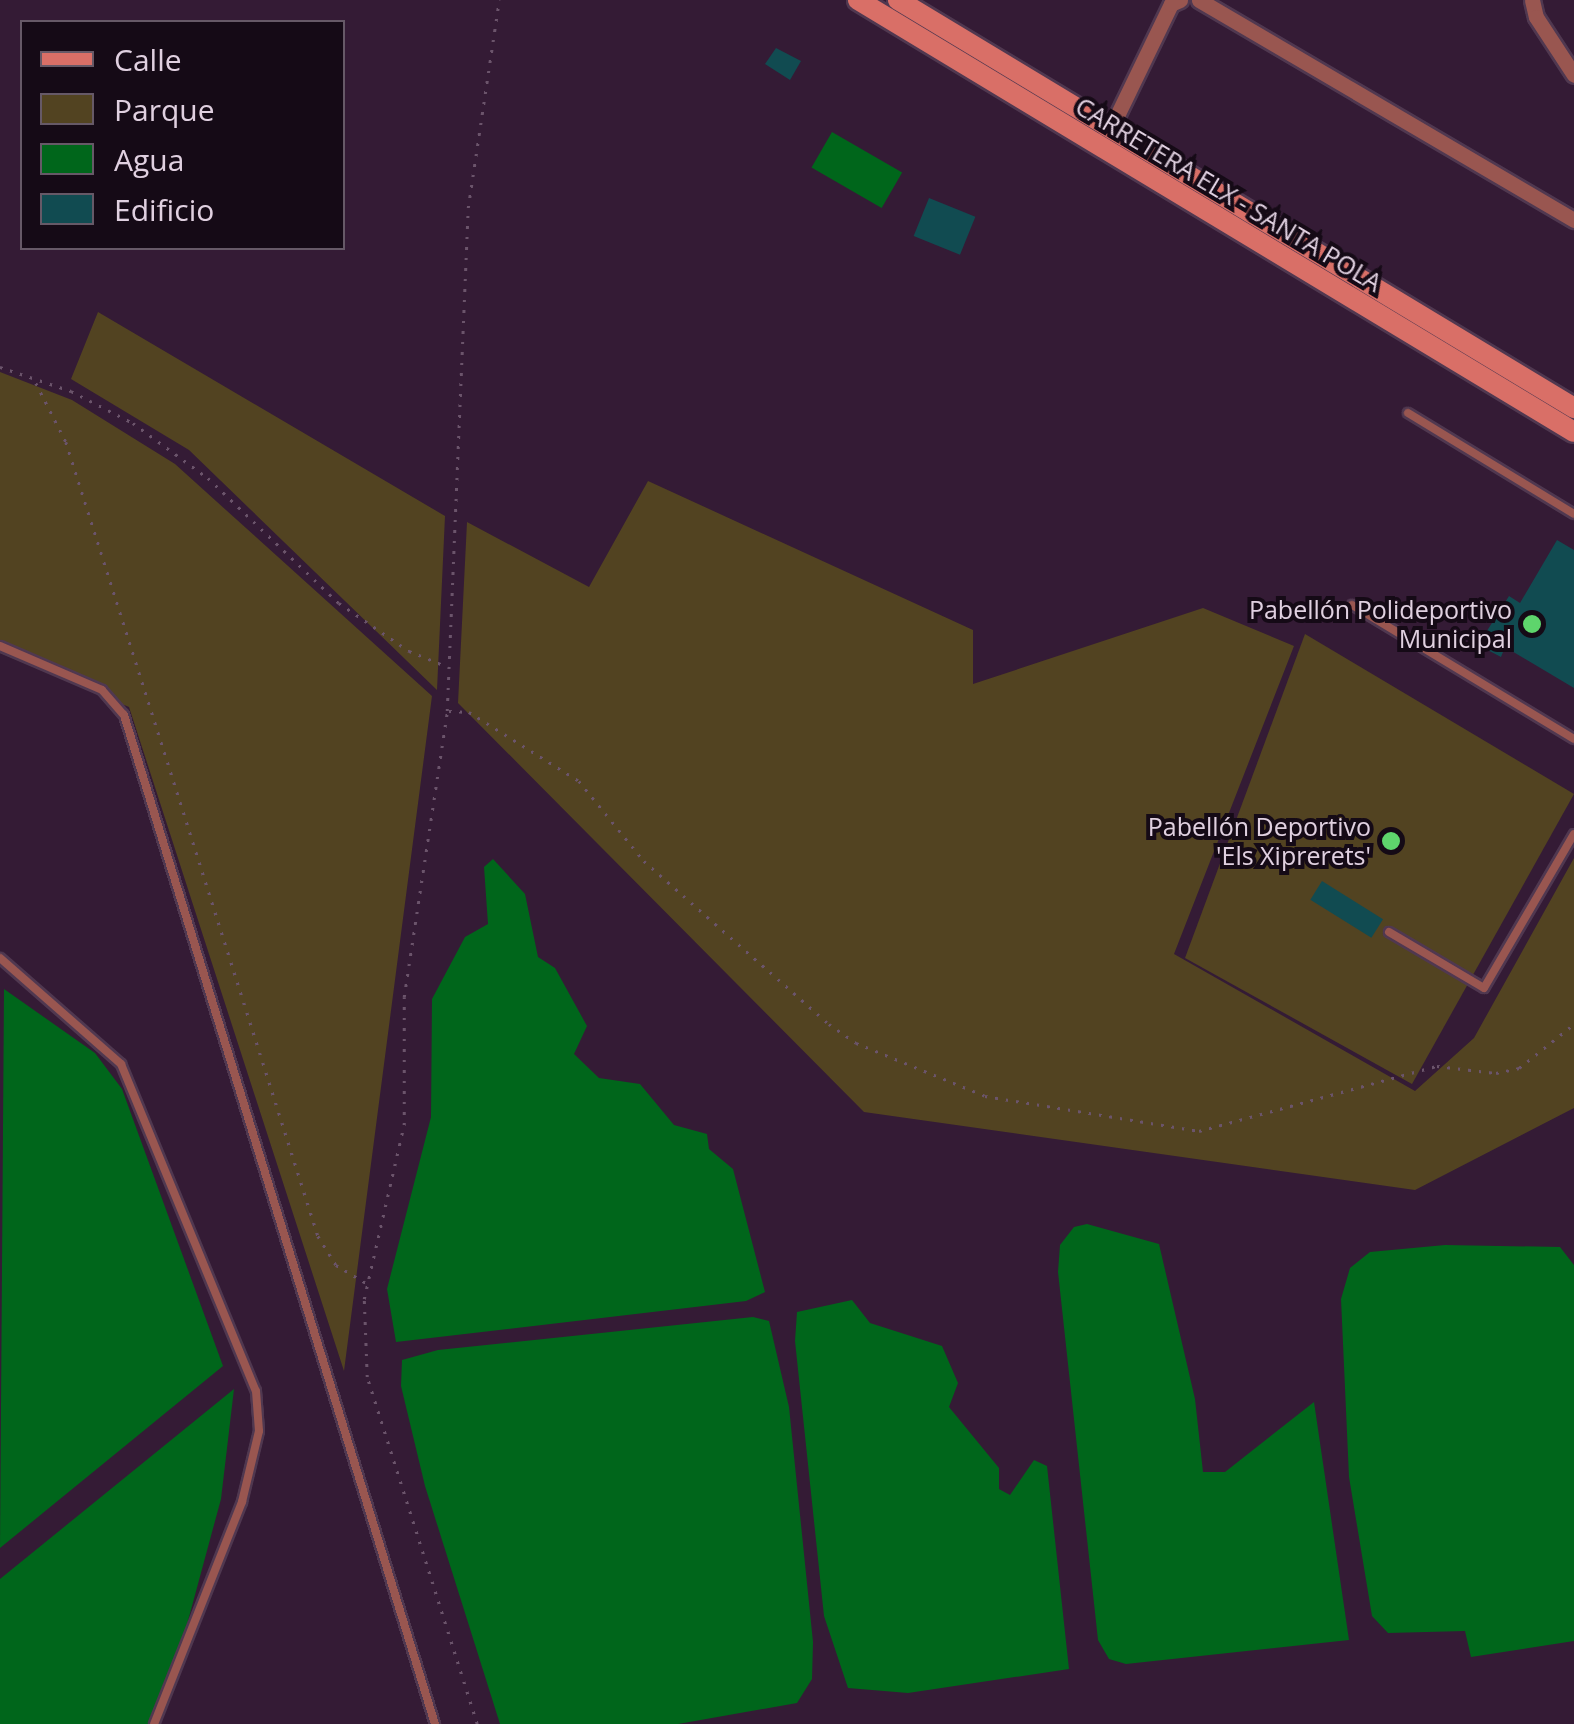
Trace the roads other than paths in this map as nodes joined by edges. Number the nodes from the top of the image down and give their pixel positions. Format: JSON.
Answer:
{"nodes":[{"id":1,"x":858,"y":0,"type":"edge"},
{"id":2,"x":1180,"y":0,"type":"edge"},
{"id":3,"x":1199,"y":0,"type":"edge"},
{"id":4,"x":1532,"y":0,"type":"edge"},
{"id":5,"x":900,"y":1,"type":"edge"},
{"id":6,"x":1574,"y":75,"type":"edge"},
{"id":7,"x":1111,"y":128,"type":"junction"},
{"id":8,"x":1574,"y":220,"type":"edge"},
{"id":9,"x":1574,"y":408,"type":"edge"},
{"id":10,"x":1408,"y":413,"type":"dead end"},
{"id":11,"x":1574,"y":432,"type":"edge"},
{"id":12,"x":1574,"y":514,"type":"edge"},
{"id":13,"x":1352,"y":605,"type":"dead end"},
{"id":14,"x":0,"y":646,"type":"edge"},
{"id":15,"x":1574,"y":739,"type":"edge"},
{"id":16,"x":1574,"y":834,"type":"edge"},
{"id":17,"x":1389,"y":932,"type":"dead end"},
{"id":18,"x":0,"y":958,"type":"edge"},
{"id":19,"x":154,"y":1724,"type":"edge"},
{"id":20,"x":435,"y":1724,"type":"edge"}],
"edges":[{"from":1,"to":11,"type":"main road","name":"CARRETERA ELX - SANTA POLA"},
{"from":2,"to":7,"type":"street"},
{"from":3,"to":8,"type":"street"},
{"from":4,"to":6,"type":"street"},
{"from":5,"to":7,"type":"main road","name":"CARRETERA ELX - SANTA POLA"},
{"from":7,"to":9,"type":"main road","name":"CARRETERA ELX - SANTA POLA"},
{"from":10,"to":12,"type":"lane"},
{"from":13,"to":15,"type":"lane"},
{"from":14,"to":20,"type":"lane"},
{"from":16,"to":17,"type":"lane"},
{"from":18,"to":19,"type":"lane"}]}
